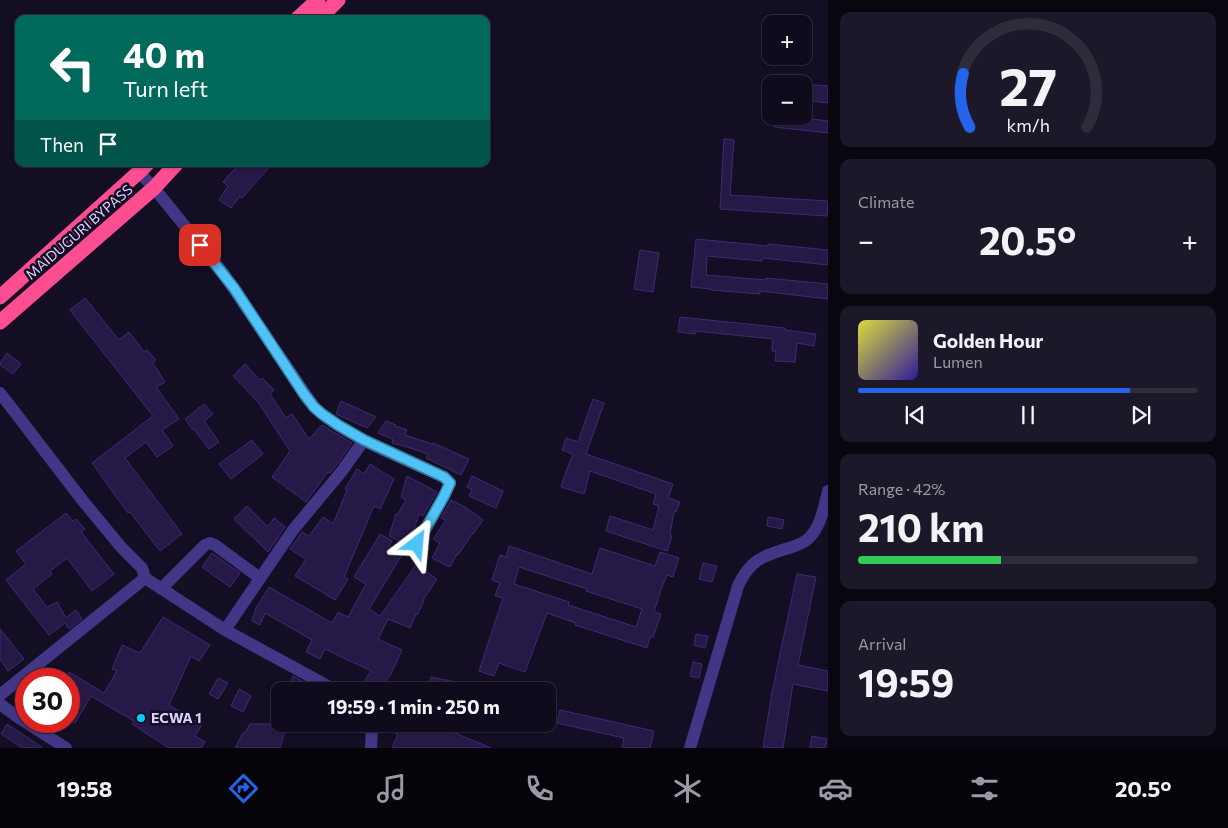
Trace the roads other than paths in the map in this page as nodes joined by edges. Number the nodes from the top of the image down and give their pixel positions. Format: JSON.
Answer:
{"nodes":[{"id":1,"x":318,"y":0,"type":"edge"},
{"id":2,"x":338,"y":0,"type":"edge"},
{"id":3,"x":301,"y":15,"type":"edge"},
{"id":4,"x":323,"y":15,"type":"edge"},
{"id":5,"x":173,"y":167,"type":"edge"},
{"id":6,"x":143,"y":168,"type":"edge"},
{"id":7,"x":154,"y":188,"type":"junction"},
{"id":8,"x":0,"y":298,"type":"edge"},
{"id":9,"x":0,"y":322,"type":"edge"},
{"id":10,"x":0,"y":393,"type":"edge"},
{"id":11,"x":364,"y":440,"type":"junction"},
{"id":12,"x":828,"y":491,"type":"edge"},
{"id":13,"x":417,"y":544,"type":"dead end"},
{"id":14,"x":145,"y":578,"type":"junction"},
{"id":15,"x":260,"y":578,"type":"junction"},
{"id":16,"x":161,"y":589,"type":"junction"},
{"id":17,"x":225,"y":630,"type":"junction"},
{"id":18,"x":320,"y":682,"type":"edge"},
{"id":19,"x":0,"y":695,"type":"edge"},
{"id":20,"x":0,"y":704,"type":"edge"},
{"id":21,"x":372,"y":732,"type":"edge"},
{"id":22,"x":66,"y":748,"type":"edge"},
{"id":23,"x":371,"y":748,"type":"edge"},
{"id":24,"x":690,"y":748,"type":"edge"}],
"edges":[{"from":1,"to":3,"type":"highway"},
{"from":2,"to":4,"type":"highway"},
{"from":5,"to":7,"type":"highway","name":"MAIDUGURI BYPASS"},
{"from":6,"to":7,"type":"street"},
{"from":6,"to":8,"type":"highway","name":"MAIDUGURI BYPASS"},
{"from":7,"to":9,"type":"highway","name":"MAIDUGURI BYPASS"},
{"from":7,"to":11,"type":"street"},
{"from":10,"to":14,"type":"street"},
{"from":11,"to":13,"type":"street"},
{"from":11,"to":15,"type":"street"},
{"from":12,"to":24,"type":"street"},
{"from":14,"to":16,"type":"street"},
{"from":14,"to":19,"type":"street"},
{"from":15,"to":16,"type":"street"},
{"from":15,"to":17,"type":"street"},
{"from":16,"to":17,"type":"street"},
{"from":17,"to":18,"type":"street"},
{"from":20,"to":22,"type":"street"},
{"from":21,"to":23,"type":"street"}]}
